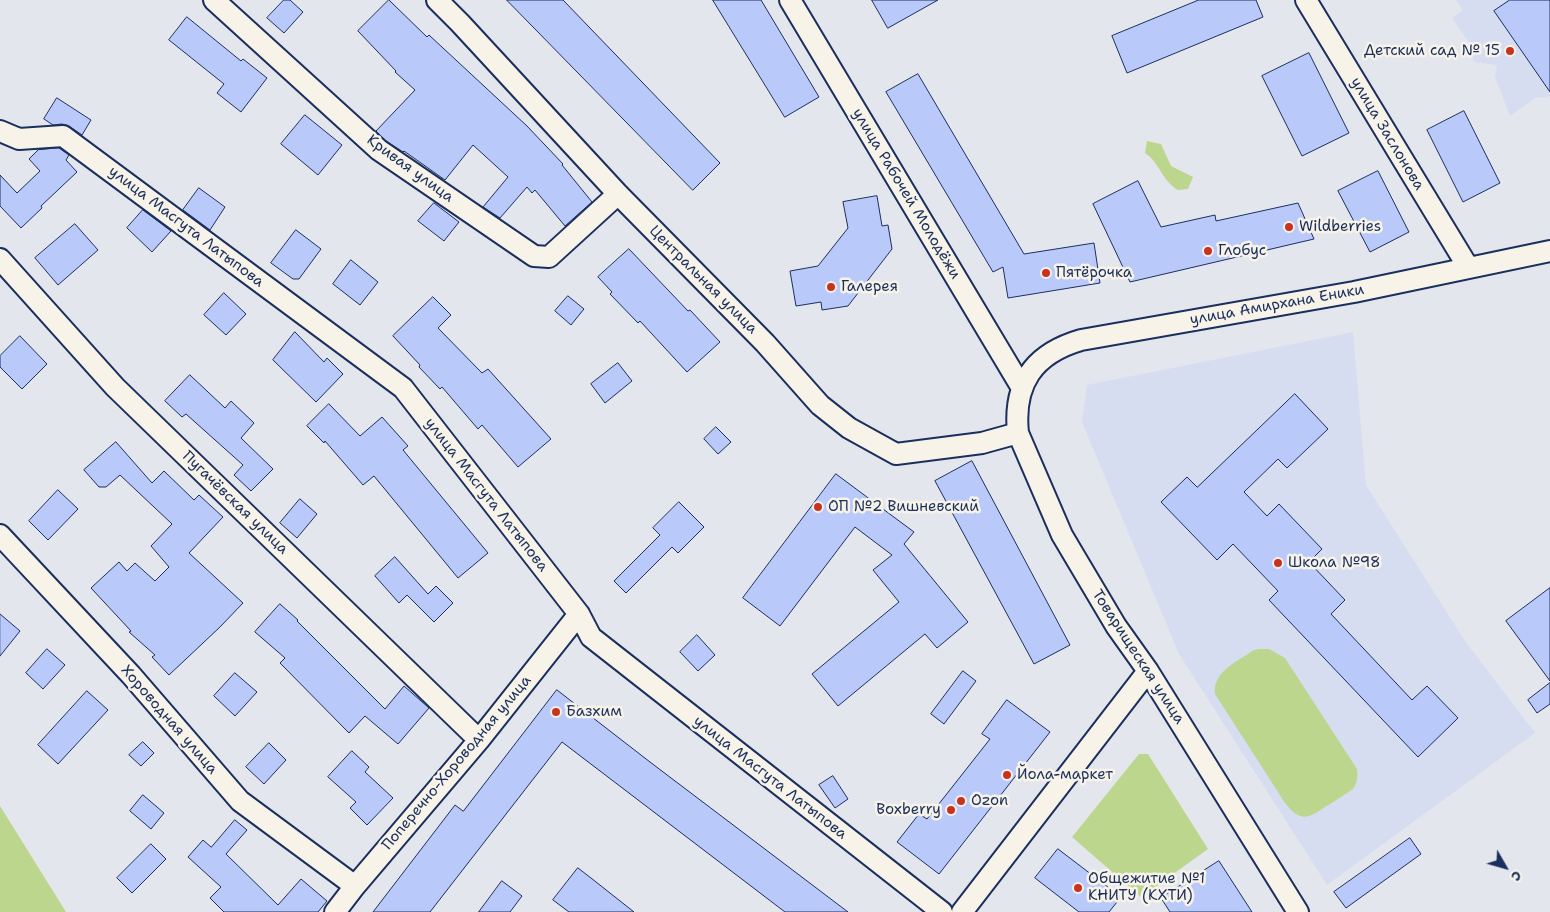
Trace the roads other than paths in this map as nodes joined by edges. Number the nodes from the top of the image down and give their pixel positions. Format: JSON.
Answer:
{"nodes":[{"id":1,"x":214,"y":0,"type":"edge"},
{"id":2,"x":437,"y":0,"type":"edge"},
{"id":3,"x":790,"y":0,"type":"edge"},
{"id":4,"x":1306,"y":0,"type":"edge"},
{"id":5,"x":0,"y":131,"type":"edge"},
{"id":6,"x":618,"y":194,"type":"junction"},
{"id":7,"x":1550,"y":251,"type":"edge"},
{"id":8,"x":0,"y":259,"type":"edge"},
{"id":9,"x":1468,"y":267,"type":"junction"},
{"id":10,"x":1022,"y":388,"type":"junction"},
{"id":11,"x":1018,"y":433,"type":"junction"},
{"id":12,"x":0,"y":535,"type":"edge"},
{"id":13,"x":578,"y":614,"type":"junction"},
{"id":14,"x":1148,"y":671,"type":"junction"},
{"id":15,"x":479,"y":740,"type":"junction"},
{"id":16,"x":355,"y":886,"type":"junction"},
{"id":17,"x":335,"y":912,"type":"edge"},
{"id":18,"x":942,"y":912,"type":"edge"},
{"id":19,"x":962,"y":912,"type":"edge"},
{"id":20,"x":1298,"y":912,"type":"edge"}],
"edges":[{"from":1,"to":6,"type":"street","name":"Кривая улица"},
{"from":2,"to":6,"type":"street","name":"Центральная улица"},
{"from":3,"to":10,"type":"street","name":"улица Рабочей Молодёжи"},
{"from":4,"to":9,"type":"street","name":"улица Заслонова"},
{"from":5,"to":13,"type":"street","name":"улица Масгута Латыпова"},
{"from":6,"to":11,"type":"street","name":"Центральная улица"},
{"from":7,"to":9,"type":"street","name":"улица Амирхана Еники"},
{"from":8,"to":15,"type":"street","name":"Пугачёвская улица"},
{"from":9,"to":10,"type":"street","name":"улица Амирхана Еники"},
{"from":10,"to":11,"type":"street","name":"Товарищеская улица"},
{"from":11,"to":14,"type":"street","name":"Товарищеская улица"},
{"from":12,"to":16,"type":"street","name":"Хороводная улица"},
{"from":13,"to":15,"type":"street","name":"Поперечно-Хороводная улица"},
{"from":13,"to":18,"type":"street","name":"улица Масгута Латыпова"},
{"from":14,"to":19,"type":"street"},
{"from":14,"to":20,"type":"street","name":"Товарищеская улица"},
{"from":15,"to":16,"type":"street","name":"Поперечно-Хороводная улица"},
{"from":16,"to":17,"type":"street","name":"Поперечно-Хороводная улица"}]}
